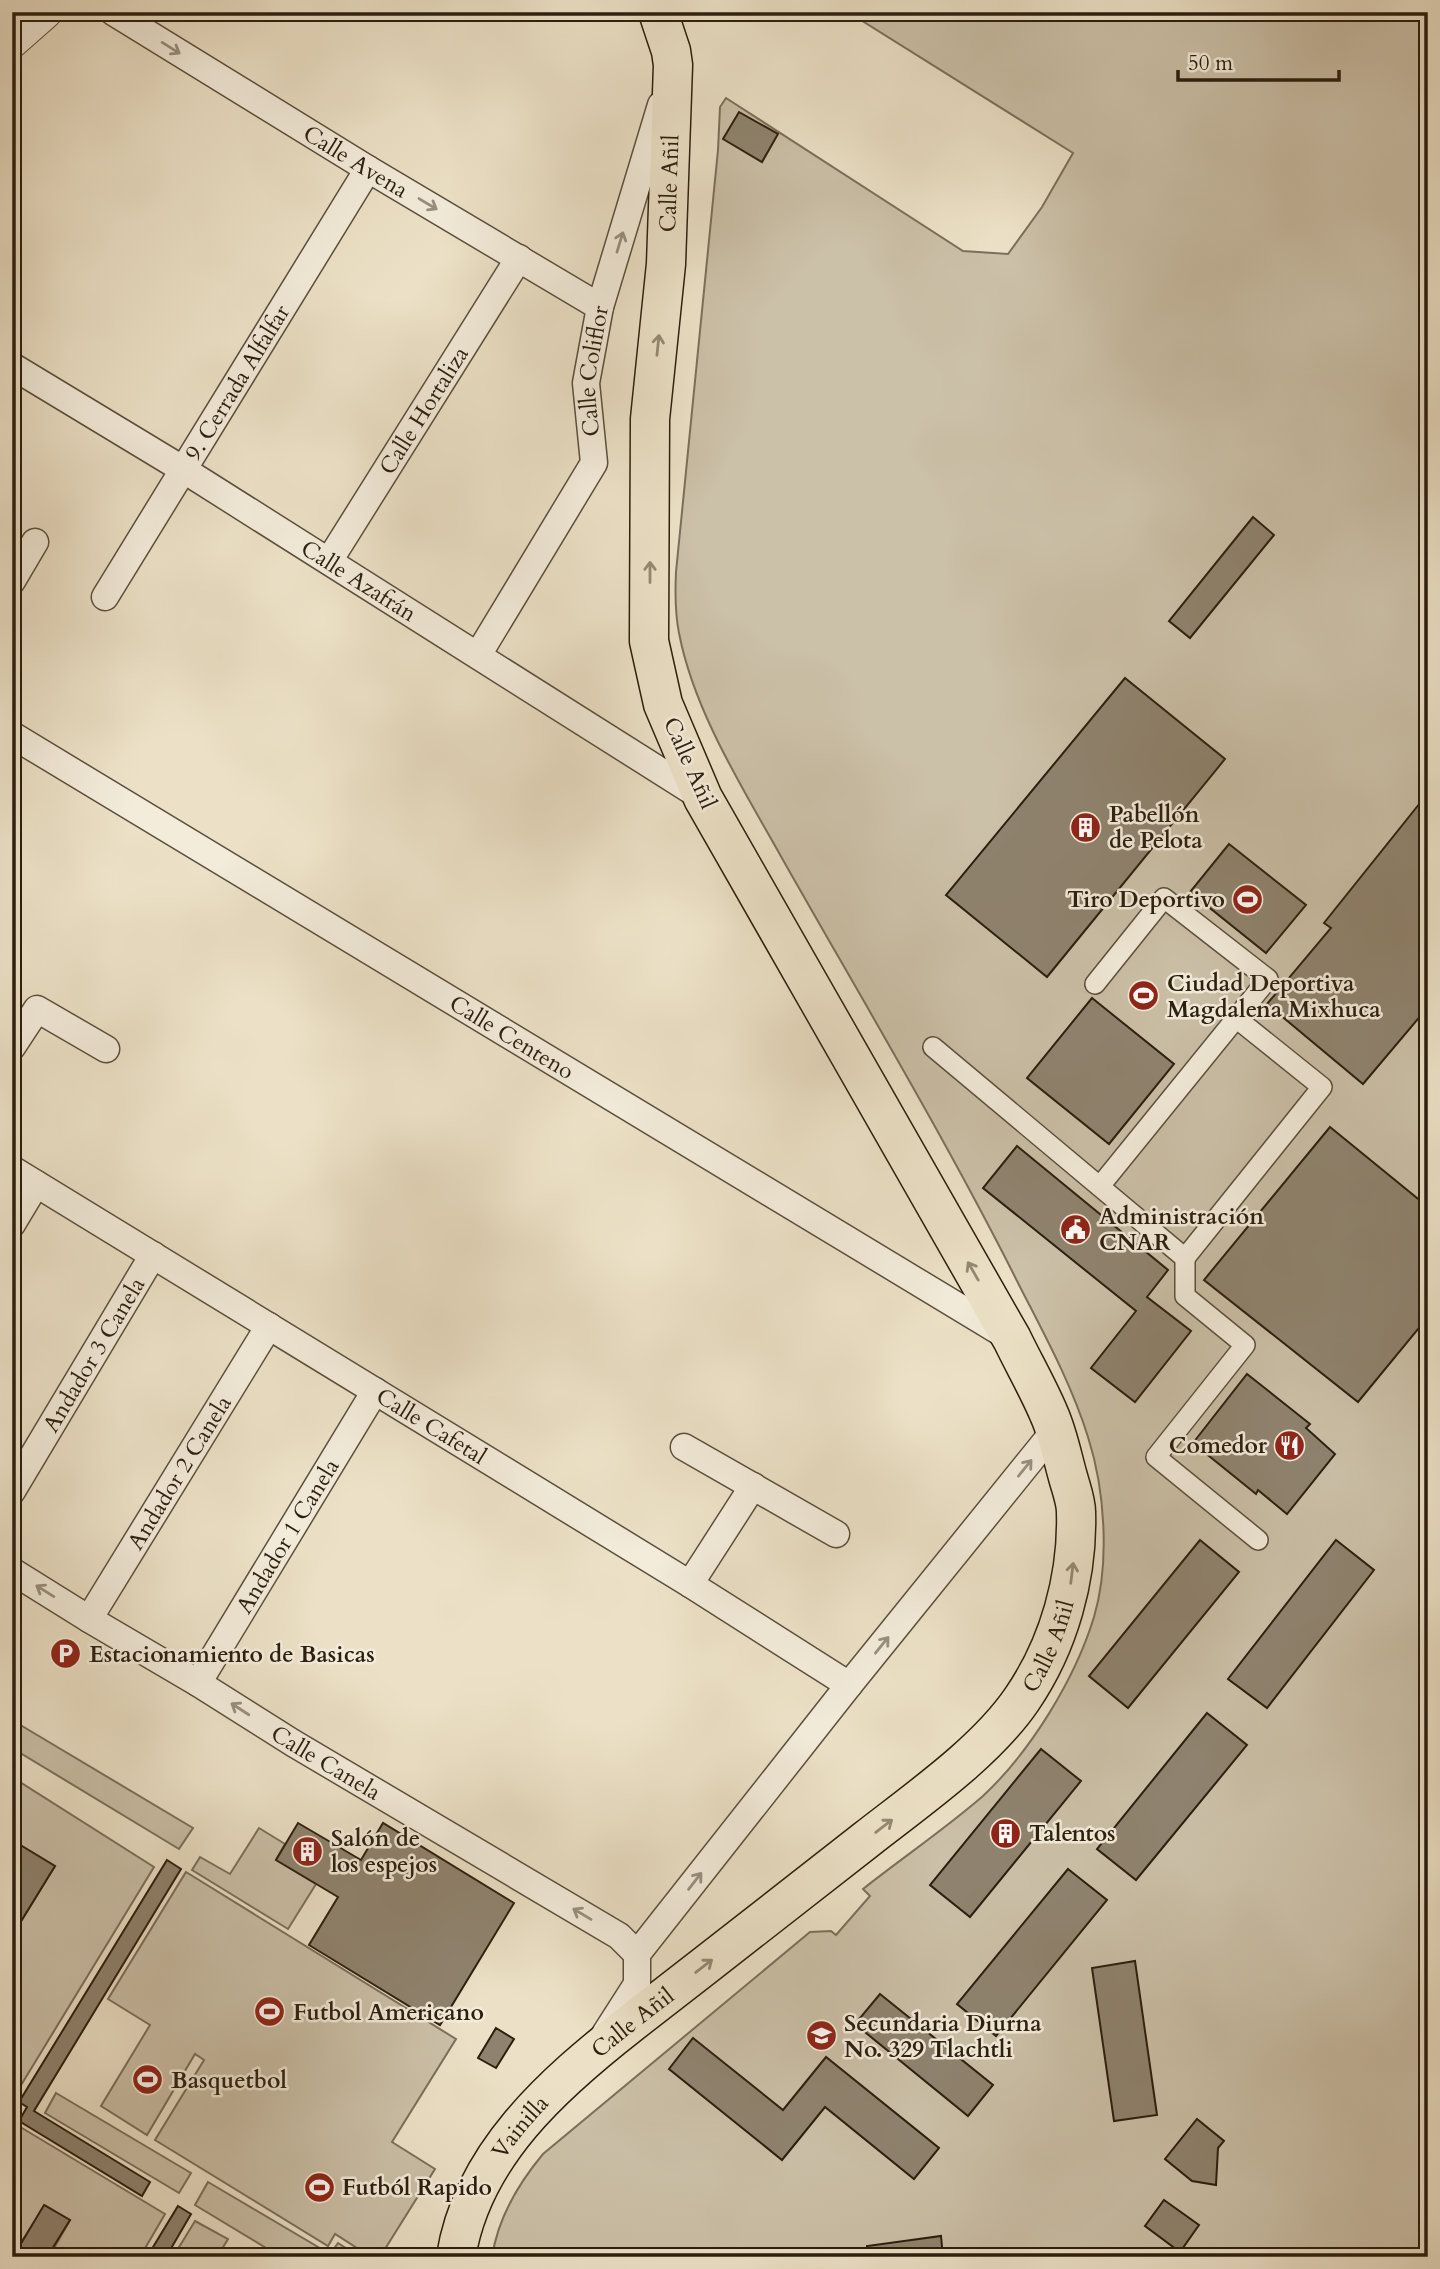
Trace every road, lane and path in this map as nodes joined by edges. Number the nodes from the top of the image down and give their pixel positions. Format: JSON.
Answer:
{"nodes":[{"id":1,"x":46,"y":12,"type":"edge"},
{"id":2,"x":113,"y":12,"type":"edge"},
{"id":3,"x":658,"y":12,"type":"edge"},
{"id":4,"x":12,"y":42,"type":"edge"},
{"id":5,"x":673,"y":65,"type":"junction"},
{"id":6,"x":368,"y":169,"type":"junction"},
{"id":7,"x":519,"y":258,"type":"junction"},
{"id":8,"x":600,"y":307,"type":"junction"},
{"id":9,"x":12,"y":366,"type":"edge"},
{"id":10,"x":184,"y":470,"type":"junction"},
{"id":11,"x":35,"y":542,"type":"dead end"},
{"id":12,"x":329,"y":561,"type":"junction"},
{"id":13,"x":12,"y":581,"type":"edge"},
{"id":14,"x":105,"y":597,"type":"dead end"},
{"id":15,"x":478,"y":655,"type":"junction"},
{"id":16,"x":12,"y":735,"type":"edge"},
{"id":17,"x":703,"y":798,"type":"junction"},
{"id":18,"x":1095,"y":984,"type":"dead end"},
{"id":19,"x":1236,"y":1018,"type":"junction"},
{"id":20,"x":12,"y":1047,"type":"edge"},
{"id":21,"x":933,"y":1047,"type":"dead end"},
{"id":22,"x":106,"y":1049,"type":"dead end"},
{"id":23,"x":12,"y":1169,"type":"edge"},
{"id":24,"x":36,"y":1184,"type":"junction"},
{"id":25,"x":1100,"y":1186,"type":"junction"},
{"id":26,"x":12,"y":1224,"type":"edge"},
{"id":27,"x":153,"y":1255,"type":"junction"},
{"id":28,"x":1185,"y":1258,"type":"junction"},
{"id":29,"x":269,"y":1326,"type":"junction"},
{"id":30,"x":1012,"y":1339,"type":"junction"},
{"id":31,"x":375,"y":1391,"type":"junction"},
{"id":32,"x":1055,"y":1430,"type":"junction"},
{"id":33,"x":684,"y":1447,"type":"dead end"},
{"id":34,"x":753,"y":1486,"type":"junction"},
{"id":35,"x":12,"y":1491,"type":"edge"},
{"id":36,"x":836,"y":1534,"type":"dead end"},
{"id":37,"x":1258,"y":1540,"type":"dead end"},
{"id":38,"x":12,"y":1570,"type":"edge"},
{"id":39,"x":690,"y":1584,"type":"junction"},
{"id":40,"x":89,"y":1619,"type":"junction"},
{"id":41,"x":198,"y":1683,"type":"junction"},
{"id":42,"x":849,"y":1685,"type":"junction"},
{"id":43,"x":637,"y":1954,"type":"junction"},
{"id":44,"x":592,"y":2053,"type":"junction"},
{"id":45,"x":456,"y":2257,"type":"edge"}],
"edges":[{"from":1,"to":4,"type":"street"},
{"from":2,"to":6,"type":"street","name":"Calle Avena","one_way":true},
{"from":3,"to":5,"type":"main road","name":"Calle Añil"},
{"from":8,"to":5,"type":"street","name":"Calle Coliflor","one_way":true},
{"from":17,"to":5,"type":"main road","name":"Calle Añil","one_way":true},
{"from":6,"to":7,"type":"street","name":"Calle Avena","one_way":true},
{"from":6,"to":10,"type":"street","name":"9. Cerrada Alfalfar"},
{"from":7,"to":8,"type":"street","name":"Calle Avena"},
{"from":7,"to":12,"type":"street","name":"Calle Hortaliza"},
{"from":8,"to":15,"type":"street","name":"Calle Coliflor"},
{"from":9,"to":10,"type":"street","name":"Calle Azafrán"},
{"from":10,"to":12,"type":"street","name":"Calle Azafrán"},
{"from":10,"to":14,"type":"street","name":"9. Cerrada Alfalfar"},
{"from":11,"to":13,"type":"street"},
{"from":12,"to":15,"type":"street","name":"Calle Azafrán"},
{"from":15,"to":17,"type":"street","name":"Calle Azafrán"},
{"from":16,"to":30,"type":"street","name":"Calle Centeno"},
{"from":30,"to":17,"type":"main road","name":"Calle Añil","one_way":true},
{"from":18,"to":19,"type":"street"},
{"from":19,"to":25,"type":"street"},
{"from":19,"to":28,"type":"street"},
{"from":20,"to":22,"type":"street"},
{"from":21,"to":25,"type":"street"},
{"from":23,"to":24,"type":"street","name":"Calle Cafetal"},
{"from":24,"to":26,"type":"street"},
{"from":24,"to":27,"type":"street","name":"Calle Cafetal"},
{"from":25,"to":28,"type":"street"},
{"from":27,"to":29,"type":"street","name":"Calle Cafetal"},
{"from":27,"to":35,"type":"street","name":"Andador 3 Canela"},
{"from":28,"to":37,"type":"street"},
{"from":29,"to":31,"type":"street","name":"Calle Cafetal"},
{"from":29,"to":40,"type":"street","name":"Andador 2 Canela"},
{"from":30,"to":32,"type":"main road","name":"Calle Añil"},
{"from":31,"to":39,"type":"street","name":"Calle Cafetal"},
{"from":31,"to":41,"type":"street","name":"Andador 1 Canela"},
{"from":42,"to":32,"type":"street","one_way":true},
{"from":44,"to":32,"type":"main road","name":"Calle Añil","one_way":true},
{"from":33,"to":34,"type":"street"},
{"from":34,"to":36,"type":"street"},
{"from":34,"to":39,"type":"street"},
{"from":40,"to":38,"type":"street","name":"Calle Canela","one_way":true},
{"from":39,"to":42,"type":"street","name":"Calle Cafetal"},
{"from":40,"to":41,"type":"street","name":"Calle Canela"},
{"from":43,"to":41,"type":"street","name":"Calle Canela","one_way":true},
{"from":43,"to":42,"type":"street","one_way":true},
{"from":43,"to":44,"type":"street","name":"Calle Añil"},
{"from":44,"to":45,"type":"main road","name":"Vainilla"}]}
